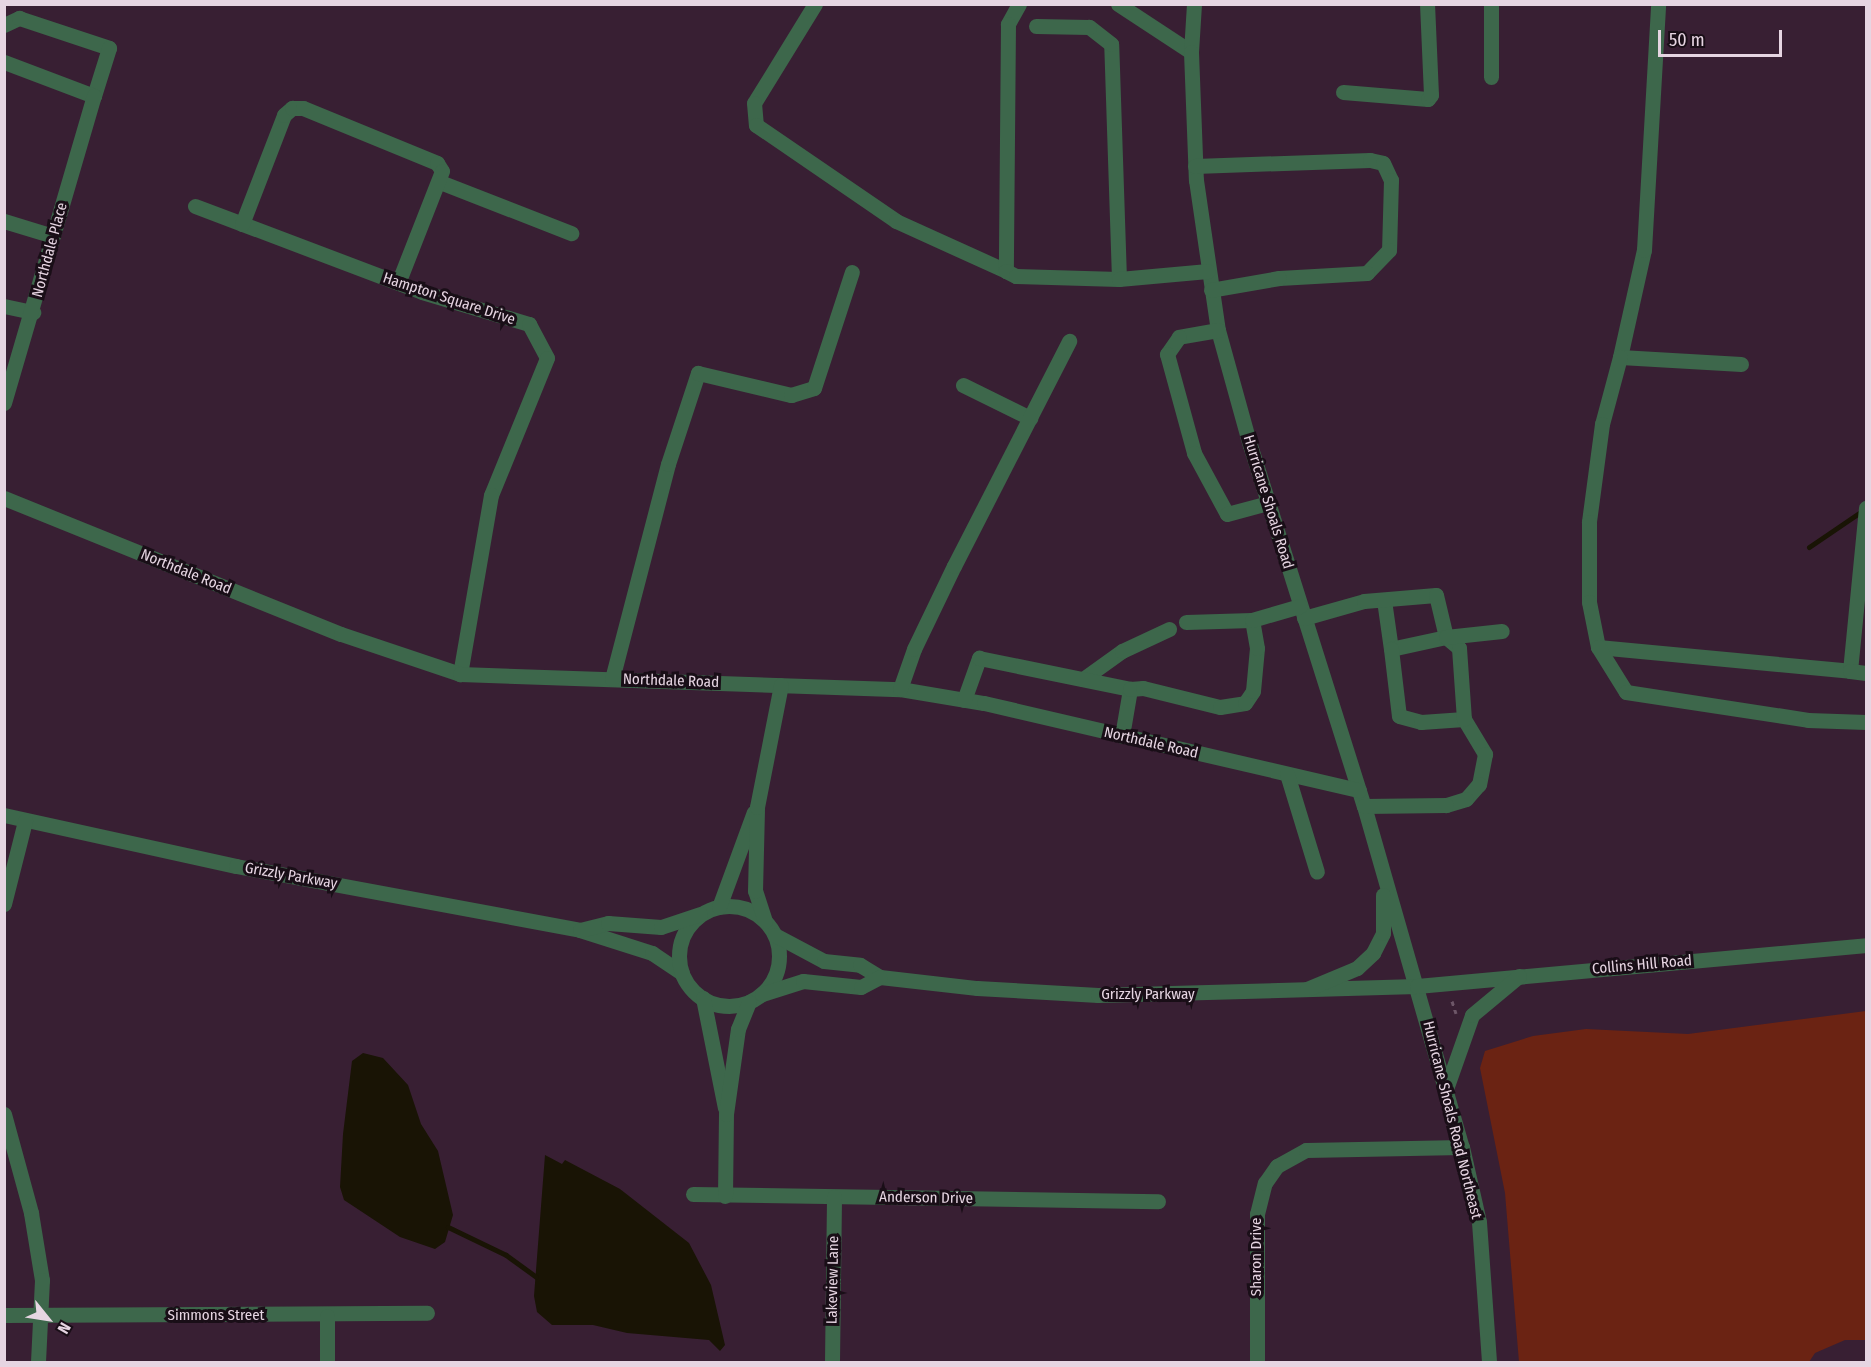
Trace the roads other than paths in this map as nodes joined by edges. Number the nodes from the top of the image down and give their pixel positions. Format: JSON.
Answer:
{"nodes":[{"id":1,"x":814,"y":4,"type":"edge"},
{"id":2,"x":1019,"y":4,"type":"edge"},
{"id":3,"x":1118,"y":4,"type":"edge"},
{"id":4,"x":1194,"y":4,"type":"edge"},
{"id":5,"x":1427,"y":4,"type":"edge"},
{"id":6,"x":1491,"y":4,"type":"edge"},
{"id":7,"x":1658,"y":4,"type":"edge"},
{"id":8,"x":4,"y":25,"type":"edge"},
{"id":9,"x":1036,"y":26,"type":"dead end"},
{"id":10,"x":1191,"y":52,"type":"junction"},
{"id":11,"x":4,"y":62,"type":"edge"},
{"id":12,"x":1491,"y":77,"type":"dead end"},
{"id":13,"x":1343,"y":92,"type":"dead end"},
{"id":14,"x":94,"y":96,"type":"junction"},
{"id":15,"x":1195,"y":166,"type":"junction"},
{"id":16,"x":440,"y":182,"type":"junction"},
{"id":17,"x":195,"y":206,"type":"dead end"},
{"id":18,"x":4,"y":221,"type":"edge"},
{"id":19,"x":242,"y":224,"type":"junction"},
{"id":20,"x":571,"y":232,"type":"dead end"},
{"id":21,"x":53,"y":236,"type":"junction"},
{"id":22,"x":1006,"y":271,"type":"junction"},
{"id":23,"x":852,"y":272,"type":"dead end"},
{"id":24,"x":1208,"y":272,"type":"junction"},
{"id":25,"x":1119,"y":279,"type":"junction"},
{"id":26,"x":398,"y":283,"type":"junction"},
{"id":27,"x":1211,"y":290,"type":"junction"},
{"id":28,"x":4,"y":306,"type":"edge"},
{"id":29,"x":33,"y":312,"type":"junction"},
{"id":30,"x":1218,"y":330,"type":"junction"},
{"id":31,"x":1069,"y":341,"type":"dead end"},
{"id":32,"x":1620,"y":357,"type":"junction"},
{"id":33,"x":1741,"y":364,"type":"dead end"},
{"id":34,"x":963,"y":386,"type":"dead end"},
{"id":35,"x":4,"y":402,"type":"edge"},
{"id":36,"x":1030,"y":418,"type":"junction"},
{"id":37,"x":4,"y":498,"type":"edge"},
{"id":38,"x":1268,"y":503,"type":"junction"},
{"id":39,"x":1866,"y":508,"type":"edge"},
{"id":40,"x":1865,"y":528,"type":"edge"},
{"id":41,"x":1862,"y":577,"type":"edge"},
{"id":42,"x":1383,"y":600,"type":"junction"},
{"id":43,"x":1302,"y":612,"type":"junction"},
{"id":44,"x":1252,"y":620,"type":"junction"},
{"id":45,"x":1186,"y":622,"type":"dead end"},
{"id":46,"x":1860,"y":628,"type":"edge"},
{"id":47,"x":1169,"y":629,"type":"dead end"},
{"id":48,"x":1503,"y":631,"type":"dead end"},
{"id":49,"x":1446,"y":637,"type":"junction"},
{"id":50,"x":1598,"y":647,"type":"junction"},
{"id":51,"x":1391,"y":649,"type":"junction"},
{"id":52,"x":1850,"y":671,"type":"junction"},
{"id":53,"x":1866,"y":673,"type":"edge"},
{"id":54,"x":460,"y":674,"type":"junction"},
{"id":55,"x":612,"y":679,"type":"junction"},
{"id":56,"x":1083,"y":679,"type":"junction"},
{"id":57,"x":781,"y":685,"type":"junction"},
{"id":58,"x":1130,"y":689,"type":"junction"},
{"id":59,"x":900,"y":690,"type":"junction"},
{"id":60,"x":964,"y":700,"type":"junction"},
{"id":61,"x":1464,"y":718,"type":"junction"},
{"id":62,"x":1866,"y":722,"type":"edge"},
{"id":63,"x":1122,"y":736,"type":"junction"},
{"id":64,"x":1287,"y":774,"type":"junction"},
{"id":65,"x":1359,"y":790,"type":"junction"},
{"id":66,"x":1364,"y":806,"type":"junction"},
{"id":67,"x":757,"y":807,"type":"junction"},
{"id":68,"x":4,"y":815,"type":"edge"},
{"id":69,"x":25,"y":821,"type":"junction"},
{"id":70,"x":1317,"y":872,"type":"dead end"},
{"id":71,"x":1385,"y":880,"type":"junction"},
{"id":72,"x":4,"y":904,"type":"edge"},
{"id":73,"x":719,"y":907,"type":"junction"},
{"id":74,"x":703,"y":913,"type":"junction"},
{"id":75,"x":765,"y":921,"type":"junction"},
{"id":76,"x":580,"y":930,"type":"junction"},
{"id":77,"x":775,"y":935,"type":"junction"},
{"id":78,"x":1866,"y":945,"type":"edge"},
{"id":79,"x":682,"y":973,"type":"junction"},
{"id":80,"x":1519,"y":976,"type":"junction"},
{"id":81,"x":880,"y":977,"type":"junction"},
{"id":82,"x":1417,"y":986,"type":"junction"},
{"id":83,"x":1304,"y":991,"type":"junction"},
{"id":84,"x":762,"y":994,"type":"junction"},
{"id":85,"x":703,"y":998,"type":"junction"},
{"id":86,"x":749,"y":1002,"type":"junction"},
{"id":87,"x":1446,"y":1089,"type":"junction"},
{"id":88,"x":4,"y":1114,"type":"edge"},
{"id":89,"x":726,"y":1114,"type":"junction"},
{"id":90,"x":1462,"y":1147,"type":"junction"},
{"id":91,"x":693,"y":1194,"type":"dead end"},
{"id":92,"x":725,"y":1196,"type":"junction"},
{"id":93,"x":834,"y":1197,"type":"junction"},
{"id":94,"x":1158,"y":1201,"type":"dead end"},
{"id":95,"x":427,"y":1313,"type":"dead end"},
{"id":96,"x":4,"y":1315,"type":"edge"},
{"id":97,"x":40,"y":1315,"type":"junction"},
{"id":98,"x":327,"y":1316,"type":"junction"},
{"id":99,"x":38,"y":1362,"type":"edge"},
{"id":100,"x":327,"y":1362,"type":"edge"},
{"id":101,"x":832,"y":1362,"type":"edge"},
{"id":102,"x":1257,"y":1362,"type":"edge"},
{"id":103,"x":1489,"y":1362,"type":"edge"}],
"edges":[{"from":1,"to":22,"type":"street"},
{"from":2,"to":22,"type":"street"},
{"from":3,"to":10,"type":"street"},
{"from":4,"to":10,"type":"street","name":"Hurricane Shoals Road"},
{"from":5,"to":13,"type":"street"},
{"from":6,"to":12,"type":"street"},
{"from":7,"to":32,"type":"street"},
{"from":8,"to":14,"type":"street","name":"Northdale Place"},
{"from":9,"to":25,"type":"street"},
{"from":10,"to":15,"type":"street","name":"Hurricane Shoals Road"},
{"from":11,"to":14,"type":"street"},
{"from":14,"to":21,"type":"street","name":"Northdale Place"},
{"from":15,"to":24,"type":"street","name":"Hurricane Shoals Road"},
{"from":15,"to":27,"type":"street"},
{"from":16,"to":19,"type":"street"},
{"from":16,"to":20,"type":"street"},
{"from":16,"to":26,"type":"street"},
{"from":17,"to":19,"type":"street","name":"Hampton Square Drive"},
{"from":18,"to":21,"type":"street"},
{"from":19,"to":26,"type":"street","name":"Hampton Square Drive"},
{"from":21,"to":29,"type":"street","name":"Northdale Place"},
{"from":22,"to":25,"type":"street"},
{"from":23,"to":55,"type":"street"},
{"from":24,"to":25,"type":"street"},
{"from":24,"to":27,"type":"street","name":"Hurricane Shoals Road"},
{"from":26,"to":54,"type":"street","name":"Hampton Square Drive"},
{"from":27,"to":30,"type":"street","name":"Hurricane Shoals Road"},
{"from":28,"to":29,"type":"street"},
{"from":29,"to":35,"type":"street","name":"Northdale Place"},
{"from":30,"to":38,"type":"street","name":"Hurricane Shoals Road"},
{"from":30,"to":38,"type":"street"},
{"from":31,"to":36,"type":"street"},
{"from":32,"to":33,"type":"street"},
{"from":32,"to":50,"type":"street"},
{"from":34,"to":36,"type":"street"},
{"from":36,"to":59,"type":"street"},
{"from":37,"to":54,"type":"street","name":"Northdale Road"},
{"from":38,"to":43,"type":"street","name":"Hurricane Shoals Road"},
{"from":39,"to":40,"type":"street"},
{"from":40,"to":41,"type":"street"},
{"from":41,"to":46,"type":"street"},
{"from":42,"to":43,"type":"street"},
{"from":42,"to":49,"type":"street"},
{"from":42,"to":51,"type":"street"},
{"from":43,"to":44,"type":"street"},
{"from":43,"to":65,"type":"street","name":"Hurricane Shoals Road"},
{"from":44,"to":45,"type":"street"},
{"from":44,"to":58,"type":"street"},
{"from":46,"to":52,"type":"street"},
{"from":47,"to":56,"type":"street"},
{"from":48,"to":49,"type":"street"},
{"from":49,"to":51,"type":"street"},
{"from":49,"to":61,"type":"street"},
{"from":50,"to":52,"type":"street"},
{"from":50,"to":62,"type":"street"},
{"from":51,"to":61,"type":"street"},
{"from":52,"to":53,"type":"street"},
{"from":54,"to":55,"type":"street","name":"Northdale Road"},
{"from":55,"to":57,"type":"street","name":"Northdale Road"},
{"from":56,"to":58,"type":"street"},
{"from":56,"to":60,"type":"street"},
{"from":57,"to":59,"type":"street","name":"Northdale Road"},
{"from":57,"to":67,"type":"street"},
{"from":58,"to":63,"type":"street"},
{"from":59,"to":60,"type":"street","name":"Northdale Road"},
{"from":60,"to":63,"type":"street","name":"Northdale Road"},
{"from":61,"to":66,"type":"street"},
{"from":63,"to":64,"type":"street","name":"Northdale Road"},
{"from":64,"to":65,"type":"street","name":"Northdale Road"},
{"from":64,"to":70,"type":"street"},
{"from":65,"to":66,"type":"street","name":"Hurricane Shoals Road"},
{"from":66,"to":71,"type":"street","name":"Hurricane Shoals Road"},
{"from":67,"to":73,"type":"street"},
{"from":67,"to":75,"type":"street"},
{"from":68,"to":69,"type":"street","name":"Grizzly Parkway"},
{"from":69,"to":72,"type":"street"},
{"from":69,"to":76,"type":"street","name":"Grizzly Parkway"},
{"from":71,"to":82,"type":"street","name":"Hurricane Shoals Road"},
{"from":71,"to":83,"type":"street"},
{"from":73,"to":74,"type":"street"},
{"from":73,"to":75,"type":"street"},
{"from":74,"to":76,"type":"street","name":"Grizzly Parkway"},
{"from":74,"to":79,"type":"street"},
{"from":75,"to":77,"type":"street"},
{"from":76,"to":79,"type":"street","name":"Grizzly Parkway"},
{"from":77,"to":81,"type":"street","name":"Grizzly Parkway"},
{"from":77,"to":84,"type":"street"},
{"from":78,"to":80,"type":"street","name":"Collins Hill Road"},
{"from":79,"to":85,"type":"street"},
{"from":80,"to":82,"type":"street","name":"Collins Hill Road"},
{"from":80,"to":87,"type":"street"},
{"from":81,"to":83,"type":"street","name":"Grizzly Parkway"},
{"from":81,"to":84,"type":"street","name":"Grizzly Parkway"},
{"from":82,"to":83,"type":"street","name":"Grizzly Parkway"},
{"from":82,"to":87,"type":"street","name":"Hurricane Shoals Road Northeast"},
{"from":84,"to":86,"type":"street"},
{"from":85,"to":86,"type":"street"},
{"from":85,"to":89,"type":"street"},
{"from":86,"to":89,"type":"street"},
{"from":87,"to":90,"type":"street","name":"Hurricane Shoals Road Northeast"},
{"from":88,"to":97,"type":"street"},
{"from":89,"to":92,"type":"street"},
{"from":90,"to":102,"type":"street","name":"Sharon Drive"},
{"from":90,"to":103,"type":"street","name":"Hurricane Shoals Road Northeast"},
{"from":91,"to":92,"type":"street","name":"Anderson Drive"},
{"from":92,"to":93,"type":"street","name":"Anderson Drive"},
{"from":93,"to":94,"type":"street","name":"Anderson Drive"},
{"from":93,"to":101,"type":"street","name":"Lakeview Lane"},
{"from":95,"to":98,"type":"street","name":"Simmons Street"},
{"from":96,"to":97,"type":"street","name":"Simmons Street"},
{"from":97,"to":98,"type":"street","name":"Simmons Street"},
{"from":97,"to":99,"type":"street"},
{"from":98,"to":100,"type":"street"}]}
